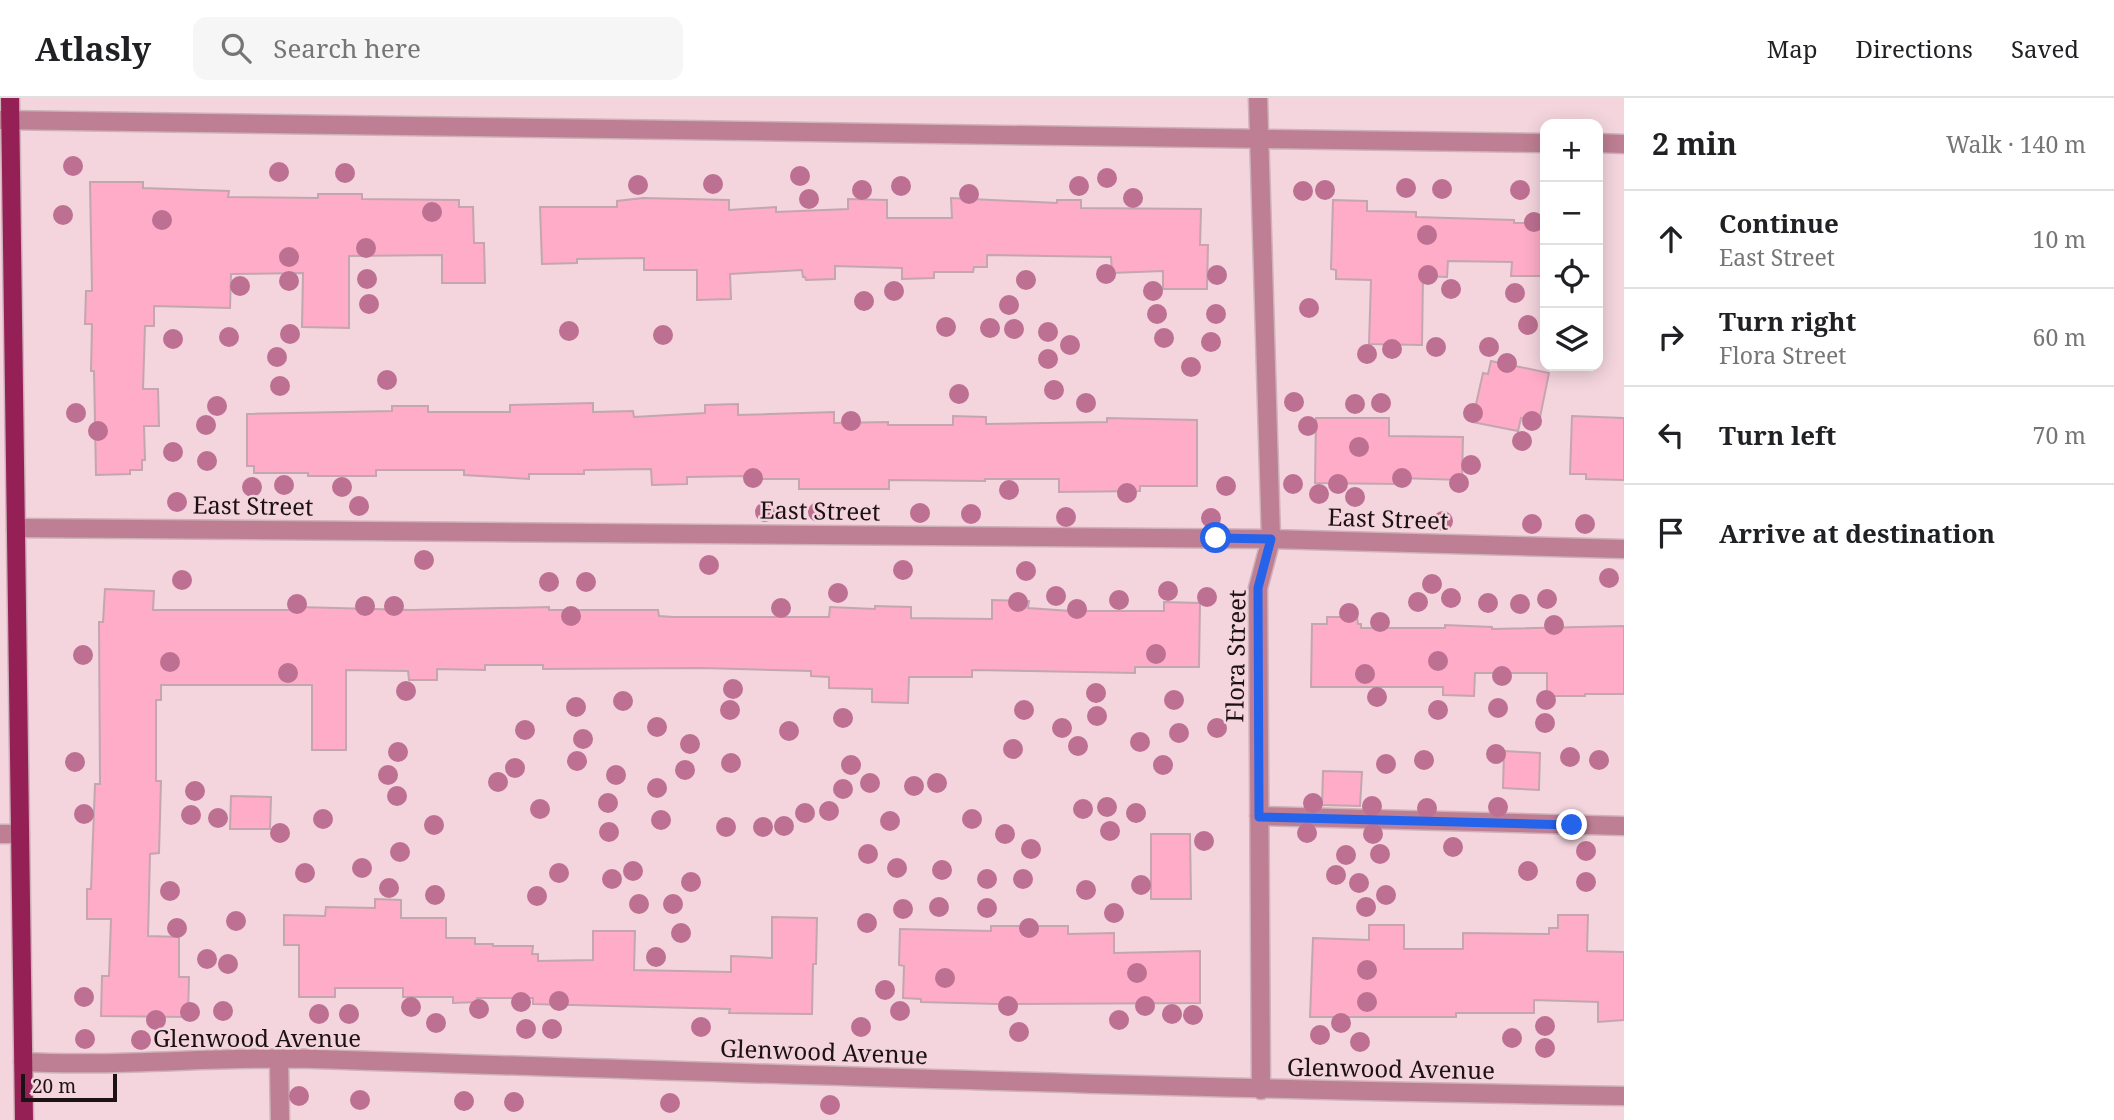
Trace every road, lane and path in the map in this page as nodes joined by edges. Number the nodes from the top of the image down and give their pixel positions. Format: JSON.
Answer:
{"nodes":[{"id":1,"x":10,"y":98,"type":"edge"},
{"id":2,"x":1258,"y":98,"type":"edge"},
{"id":3,"x":5,"y":120,"type":"edge"},
{"id":4,"x":1258,"y":139,"type":"junction"},
{"id":5,"x":1540,"y":143,"type":"edge"},
{"id":6,"x":1603,"y":143,"type":"edge"},
{"id":7,"x":1624,"y":144,"type":"edge"},
{"id":8,"x":7,"y":303,"type":"edge"},
{"id":9,"x":8,"y":438,"type":"edge"},
{"id":10,"x":16,"y":528,"type":"junction"},
{"id":11,"x":1271,"y":539,"type":"junction"},
{"id":12,"x":1624,"y":549,"type":"edge"},
{"id":13,"x":1259,"y":817,"type":"junction"},
{"id":14,"x":1624,"y":826,"type":"edge"},
{"id":15,"x":0,"y":834,"type":"edge"},
{"id":16,"x":20,"y":834,"type":"junction"},
{"id":17,"x":279,"y":1058,"type":"junction"},
{"id":18,"x":23,"y":1062,"type":"junction"},
{"id":19,"x":1261,"y":1090,"type":"junction"},
{"id":20,"x":1624,"y":1096,"type":"edge"},
{"id":21,"x":24,"y":1120,"type":"edge"},
{"id":22,"x":280,"y":1120,"type":"edge"}],
"edges":[{"from":1,"to":3,"type":"main road"},
{"from":2,"to":4,"type":"street","name":"Flora Street"},
{"from":3,"to":4,"type":"street"},
{"from":3,"to":8,"type":"main road"},
{"from":4,"to":5,"type":"street"},
{"from":4,"to":11,"type":"street","name":"Flora Street"},
{"from":6,"to":7,"type":"street"},
{"from":8,"to":9,"type":"main road"},
{"from":9,"to":10,"type":"main road"},
{"from":10,"to":11,"type":"street","name":"East Street"},
{"from":10,"to":16,"type":"main road"},
{"from":11,"to":12,"type":"street","name":"East Street"},
{"from":11,"to":13,"type":"street","name":"Flora Street"},
{"from":13,"to":14,"type":"street"},
{"from":13,"to":19,"type":"street","name":"Flora Street"},
{"from":15,"to":16,"type":"street"},
{"from":16,"to":18,"type":"main road"},
{"from":17,"to":18,"type":"street","name":"Glenwood Avenue"},
{"from":17,"to":19,"type":"street","name":"Glenwood Avenue"},
{"from":17,"to":22,"type":"street"},
{"from":18,"to":21,"type":"main road"},
{"from":19,"to":20,"type":"street","name":"Glenwood Avenue"}]}
